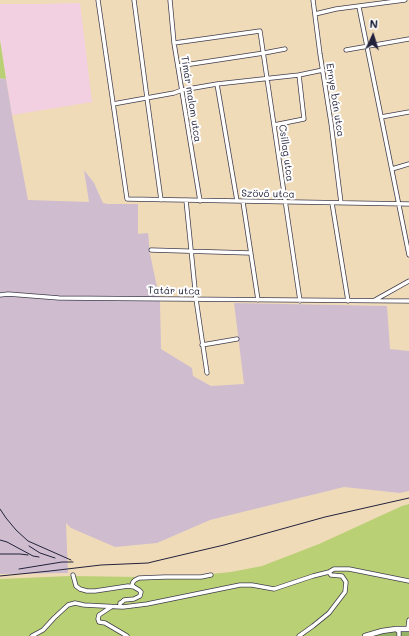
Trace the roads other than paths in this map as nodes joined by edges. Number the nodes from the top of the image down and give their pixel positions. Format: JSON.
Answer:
{"nodes":[{"id":1,"x":98,"y":0,"type":"edge"},
{"id":2,"x":134,"y":0,"type":"edge"},
{"id":3,"x":170,"y":0,"type":"edge"},
{"id":4,"x":314,"y":0,"type":"edge"},
{"id":5,"x":405,"y":0,"type":"edge"},
{"id":6,"x":359,"y":7,"type":"junction"},
{"id":7,"x":315,"y":14,"type":"junction"},
{"id":8,"x":409,"y":38,"type":"edge"},
{"id":9,"x":174,"y":43,"type":"junction"},
{"id":10,"x":367,"y":46,"type":"junction"},
{"id":11,"x":285,"y":49,"type":"dead end"},
{"id":12,"x":346,"y":50,"type":"dead end"},
{"id":13,"x":264,"y":53,"type":"junction"},
{"id":14,"x":178,"y":66,"type":"junction"},
{"id":15,"x":323,"y":70,"type":"junction"},
{"id":16,"x":299,"y":75,"type":"junction"},
{"id":17,"x":267,"y":79,"type":"junction"},
{"id":18,"x":217,"y":84,"type":"junction"},
{"id":19,"x":182,"y":90,"type":"junction"},
{"id":20,"x":147,"y":98,"type":"junction"},
{"id":21,"x":113,"y":104,"type":"junction"},
{"id":22,"x":409,"y":112,"type":"edge"},
{"id":23,"x":381,"y":117,"type":"junction"},
{"id":24,"x":274,"y":125,"type":"junction"},
{"id":25,"x":409,"y":164,"type":"edge"},
{"id":26,"x":392,"y":169,"type":"junction"},
{"id":27,"x":161,"y":200,"type":"junction"},
{"id":28,"x":186,"y":200,"type":"junction"},
{"id":29,"x":200,"y":201,"type":"junction"},
{"id":30,"x":237,"y":202,"type":"junction"},
{"id":31,"x":243,"y":202,"type":"junction"},
{"id":32,"x":285,"y":202,"type":"junction"},
{"id":33,"x":332,"y":203,"type":"junction"},
{"id":34,"x":341,"y":203,"type":"junction"},
{"id":35,"x":398,"y":204,"type":"junction"},
{"id":36,"x":409,"y":204,"type":"edge"},
{"id":37,"x":151,"y":250,"type":"dead end"},
{"id":38,"x":191,"y":252,"type":"junction"},
{"id":39,"x":250,"y":253,"type":"junction"},
{"id":40,"x":409,"y":255,"type":"edge"},
{"id":41,"x":409,"y":281,"type":"edge"},
{"id":42,"x":0,"y":295,"type":"edge"},
{"id":43,"x":196,"y":299,"type":"junction"},
{"id":44,"x":258,"y":300,"type":"junction"},
{"id":45,"x":300,"y":301,"type":"junction"},
{"id":46,"x":348,"y":301,"type":"junction"},
{"id":47,"x":374,"y":301,"type":"junction"},
{"id":48,"x":409,"y":301,"type":"edge"},
{"id":49,"x":237,"y":339,"type":"dead end"},
{"id":50,"x":202,"y":344,"type":"junction"},
{"id":51,"x":207,"y":373,"type":"dead end"},
{"id":52,"x":329,"y":572,"type":"junction"},
{"id":53,"x":73,"y":575,"type":"dead end"},
{"id":54,"x":211,"y":575,"type":"dead end"},
{"id":55,"x":409,"y":581,"type":"edge"},
{"id":56,"x":134,"y":587,"type":"junction"},
{"id":57,"x":111,"y":607,"type":"junction"},
{"id":58,"x":123,"y":607,"type":"junction"},
{"id":59,"x":409,"y":620,"type":"edge"},
{"id":60,"x":396,"y":629,"type":"junction"},
{"id":61,"x":409,"y":629,"type":"edge"},
{"id":62,"x":32,"y":636,"type":"edge"},
{"id":63,"x":126,"y":636,"type":"edge"},
{"id":64,"x":299,"y":636,"type":"edge"},
{"id":65,"x":365,"y":636,"type":"edge"},
{"id":66,"x":399,"y":636,"type":"edge"}],
"edges":[{"from":1,"to":21,"type":"street"},
{"from":2,"to":20,"type":"street"},
{"from":3,"to":9,"type":"street","name":"Tímár malom utca"},
{"from":4,"to":7,"type":"street","name":"Ernye bán utca"},
{"from":5,"to":6,"type":"street"},
{"from":6,"to":7,"type":"street"},
{"from":6,"to":10,"type":"street"},
{"from":7,"to":15,"type":"street","name":"Ernye bán utca"},
{"from":8,"to":10,"type":"street"},
{"from":9,"to":13,"type":"street","name":"Csillag utca"},
{"from":9,"to":14,"type":"street","name":"Tímár malom utca"},
{"from":10,"to":12,"type":"street"},
{"from":10,"to":23,"type":"street"},
{"from":11,"to":13,"type":"street"},
{"from":13,"to":14,"type":"street"},
{"from":13,"to":17,"type":"street","name":"Csillag utca"},
{"from":14,"to":19,"type":"street","name":"Tímár malom utca"},
{"from":15,"to":16,"type":"street"},
{"from":15,"to":34,"type":"street","name":"Ernye bán utca"},
{"from":16,"to":17,"type":"street"},
{"from":16,"to":24,"type":"street"},
{"from":17,"to":18,"type":"street"},
{"from":17,"to":24,"type":"street","name":"Csillag utca"},
{"from":18,"to":19,"type":"street"},
{"from":18,"to":30,"type":"street"},
{"from":19,"to":20,"type":"street"},
{"from":19,"to":29,"type":"street","name":"Tímár malom utca"},
{"from":20,"to":21,"type":"street"},
{"from":20,"to":27,"type":"street"},
{"from":21,"to":27,"type":"street","name":"Szövő utca"},
{"from":22,"to":23,"type":"street"},
{"from":23,"to":26,"type":"street"},
{"from":24,"to":32,"type":"street","name":"Csillag utca"},
{"from":25,"to":26,"type":"street"},
{"from":26,"to":35,"type":"street"},
{"from":27,"to":28,"type":"street","name":"Szövő utca"},
{"from":28,"to":29,"type":"street","name":"Szövő utca"},
{"from":28,"to":38,"type":"street"},
{"from":29,"to":30,"type":"street","name":"Szövő utca"},
{"from":30,"to":31,"type":"street","name":"Szövő utca"},
{"from":31,"to":32,"type":"street","name":"Szövő utca"},
{"from":31,"to":39,"type":"street"},
{"from":32,"to":33,"type":"street","name":"Szövő utca"},
{"from":32,"to":45,"type":"street","name":"Csillag utca"},
{"from":33,"to":34,"type":"street","name":"Szövő utca"},
{"from":33,"to":46,"type":"street"},
{"from":34,"to":35,"type":"street","name":"Szövő utca"},
{"from":35,"to":36,"type":"street","name":"Szövő utca"},
{"from":35,"to":40,"type":"street"},
{"from":37,"to":38,"type":"street"},
{"from":38,"to":39,"type":"street"},
{"from":38,"to":43,"type":"street"},
{"from":39,"to":44,"type":"street"},
{"from":41,"to":47,"type":"street"},
{"from":42,"to":43,"type":"street","name":"Tatár utca"},
{"from":43,"to":44,"type":"street","name":"Tatár utca"},
{"from":43,"to":50,"type":"street"},
{"from":44,"to":45,"type":"street","name":"Tatár utca"},
{"from":45,"to":46,"type":"street","name":"Tatár utca"},
{"from":46,"to":47,"type":"street","name":"Tatár utca"},
{"from":47,"to":48,"type":"street","name":"Tatár utca"},
{"from":49,"to":50,"type":"street"},
{"from":50,"to":51,"type":"street"},
{"from":52,"to":55,"type":"street"},
{"from":52,"to":58,"type":"street"},
{"from":52,"to":64,"type":"street"},
{"from":53,"to":56,"type":"street"},
{"from":54,"to":56,"type":"street"},
{"from":56,"to":58,"type":"street"},
{"from":57,"to":58,"type":"street"},
{"from":57,"to":62,"type":"street"},
{"from":57,"to":63,"type":"street"},
{"from":59,"to":61,"type":"street"},
{"from":60,"to":61,"type":"main road"},
{"from":60,"to":65,"type":"main road"},
{"from":60,"to":66,"type":"street"}]}
